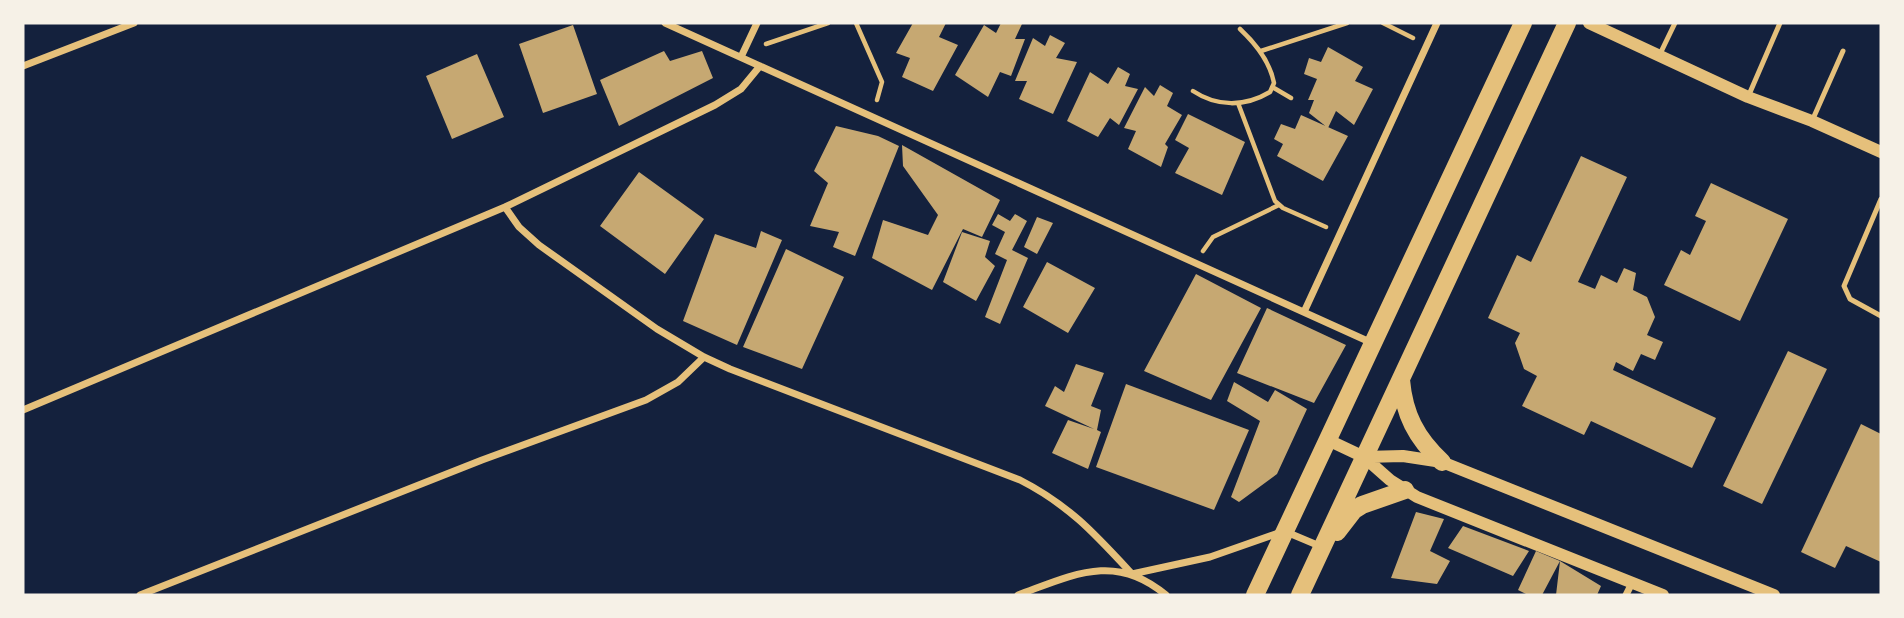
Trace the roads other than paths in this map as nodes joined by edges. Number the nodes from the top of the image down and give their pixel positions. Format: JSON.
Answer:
{"nodes":[{"id":1,"x":134,"y":23,"type":"edge"},
{"id":2,"x":665,"y":23,"type":"edge"},
{"id":3,"x":757,"y":23,"type":"edge"},
{"id":4,"x":1437,"y":23,"type":"edge"},
{"id":5,"x":1522,"y":23,"type":"edge"},
{"id":6,"x":1567,"y":23,"type":"edge"},
{"id":7,"x":1589,"y":23,"type":"edge"},
{"id":8,"x":1675,"y":23,"type":"edge"},
{"id":9,"x":1780,"y":23,"type":"edge"},
{"id":10,"x":1843,"y":51,"type":"dead end"},
{"id":11,"x":743,"y":54,"type":"junction"},
{"id":12,"x":1660,"y":54,"type":"junction"},
{"id":13,"x":23,"y":66,"type":"edge"},
{"id":14,"x":760,"y":66,"type":"junction"},
{"id":15,"x":1748,"y":96,"type":"junction"},
{"id":16,"x":1812,"y":121,"type":"junction"},
{"id":17,"x":1881,"y":152,"type":"edge"},
{"id":18,"x":1881,"y":199,"type":"edge"},
{"id":19,"x":505,"y":207,"type":"junction"},
{"id":20,"x":1304,"y":312,"type":"junction"},
{"id":21,"x":1881,"y":316,"type":"edge"},
{"id":22,"x":1373,"y":344,"type":"junction"},
{"id":23,"x":704,"y":357,"type":"junction"},
{"id":24,"x":1401,"y":377,"type":"junction"},
{"id":25,"x":23,"y":410,"type":"edge"},
{"id":26,"x":1328,"y":440,"type":"junction"},
{"id":27,"x":1364,"y":457,"type":"junction"},
{"id":28,"x":1441,"y":462,"type":"junction"},
{"id":29,"x":1405,"y":490,"type":"junction"},
{"id":30,"x":1284,"y":531,"type":"junction"},
{"id":31,"x":1322,"y":547,"type":"junction"},
{"id":32,"x":1132,"y":574,"type":"junction"},
{"id":33,"x":1629,"y":589,"type":"edge"},
{"id":34,"x":140,"y":595,"type":"edge"},
{"id":35,"x":1018,"y":595,"type":"edge"},
{"id":36,"x":1166,"y":595,"type":"edge"},
{"id":37,"x":1255,"y":595,"type":"edge"},
{"id":38,"x":1300,"y":595,"type":"edge"},
{"id":39,"x":1663,"y":595,"type":"edge"},
{"id":40,"x":1774,"y":595,"type":"edge"}],
"edges":[{"from":1,"to":13,"type":"street"},
{"from":2,"to":11,"type":"street"},
{"from":3,"to":11,"type":"street"},
{"from":4,"to":20,"type":"street"},
{"from":5,"to":22,"type":"main road"},
{"from":6,"to":24,"type":"main road"},
{"from":7,"to":12,"type":"street"},
{"from":8,"to":12,"type":"lane"},
{"from":9,"to":15,"type":"lane"},
{"from":10,"to":16,"type":"lane"},
{"from":11,"to":14,"type":"street"},
{"from":12,"to":15,"type":"street"},
{"from":14,"to":19,"type":"street"},
{"from":14,"to":20,"type":"street"},
{"from":15,"to":16,"type":"street"},
{"from":16,"to":17,"type":"street"},
{"from":18,"to":21,"type":"lane"},
{"from":19,"to":23,"type":"street"},
{"from":19,"to":25,"type":"street"},
{"from":20,"to":22,"type":"street"},
{"from":22,"to":26,"type":"main road"},
{"from":23,"to":32,"type":"street"},
{"from":23,"to":34,"type":"street"},
{"from":24,"to":27,"type":"main road"},
{"from":24,"to":28,"type":"main road"},
{"from":26,"to":27,"type":"street"},
{"from":26,"to":30,"type":"main road"},
{"from":27,"to":28,"type":"street"},
{"from":27,"to":29,"type":"street"},
{"from":27,"to":31,"type":"main road"},
{"from":28,"to":40,"type":"street"},
{"from":29,"to":31,"type":"main road"},
{"from":29,"to":33,"type":"street"},
{"from":30,"to":31,"type":"street"},
{"from":30,"to":32,"type":"street"},
{"from":30,"to":37,"type":"main road"},
{"from":31,"to":38,"type":"main road"},
{"from":32,"to":35,"type":"street"},
{"from":32,"to":36,"type":"street"},
{"from":33,"to":39,"type":"street"}]}
